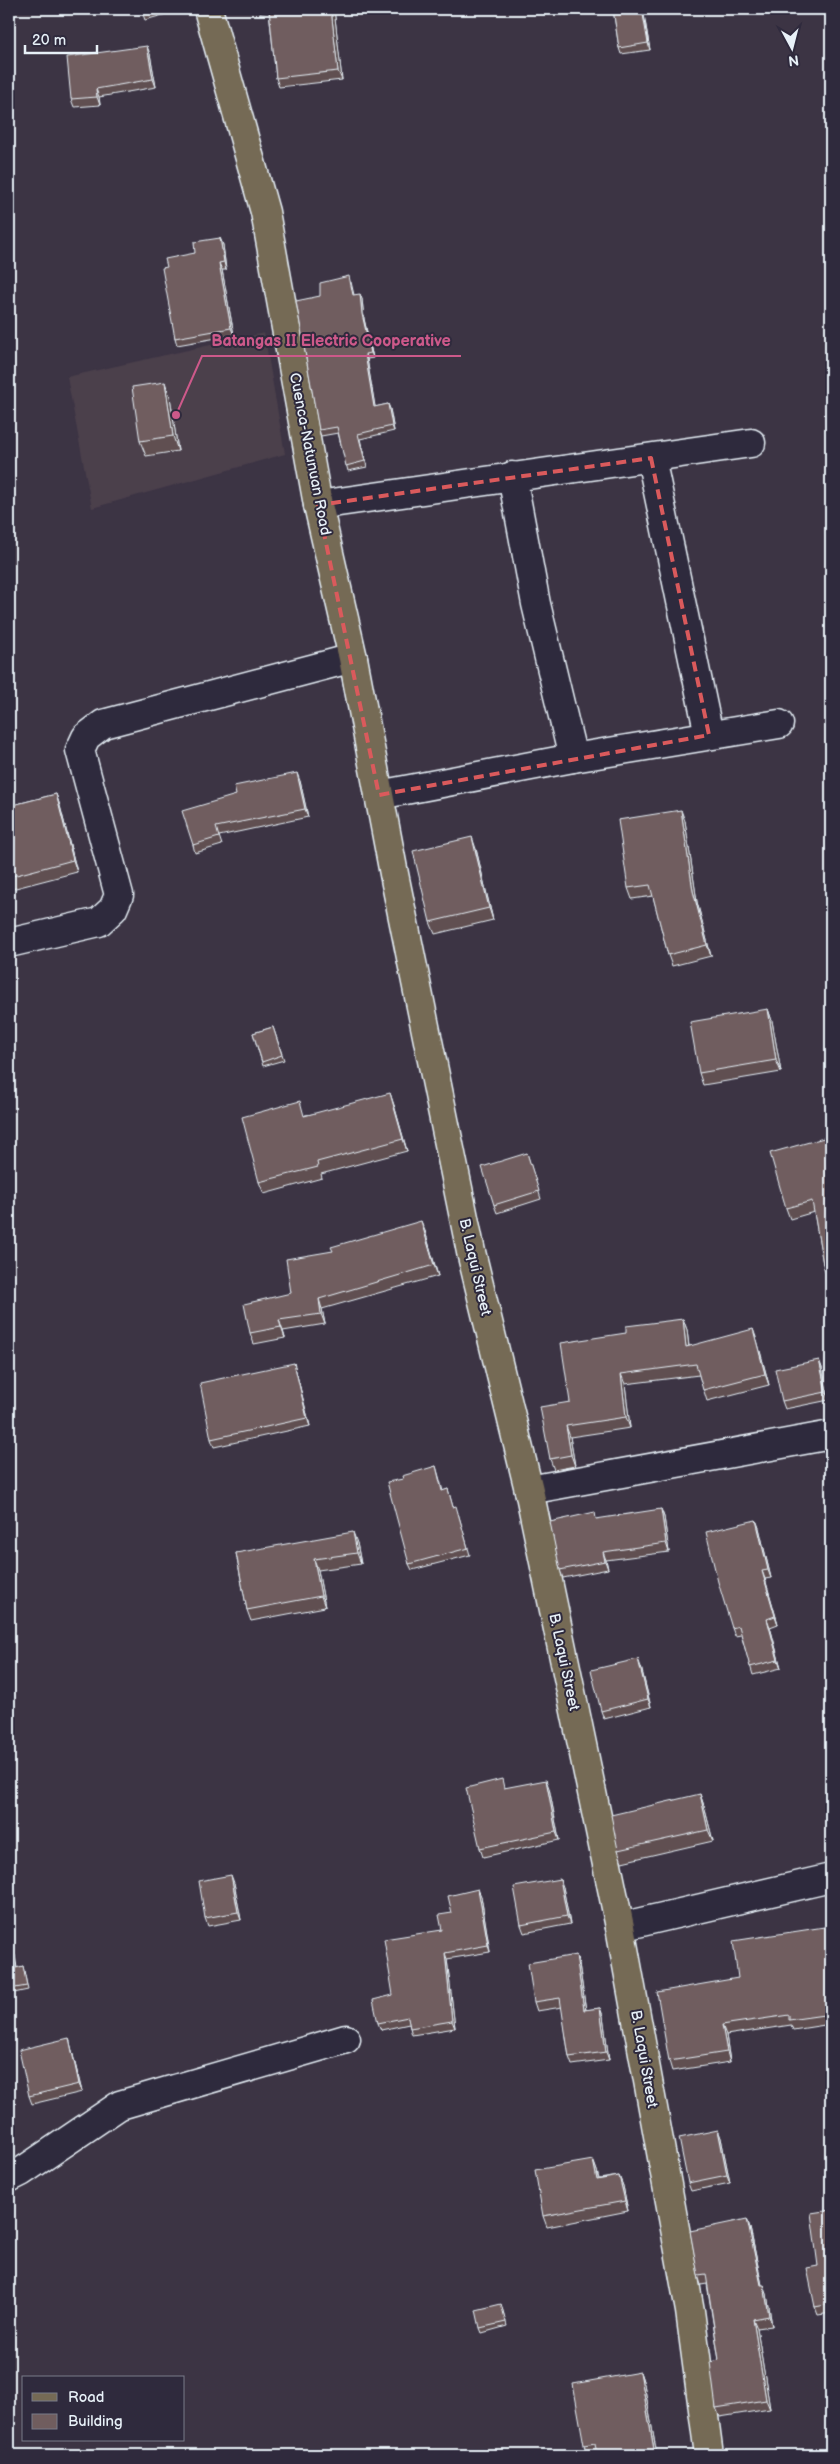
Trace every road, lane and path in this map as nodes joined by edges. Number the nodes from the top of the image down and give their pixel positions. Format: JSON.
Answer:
{"nodes":[{"id":1,"x":208,"y":9,"type":"edge"},
{"id":2,"x":751,"y":443,"type":"dead end"},
{"id":3,"x":651,"y":458,"type":"junction"},
{"id":4,"x":512,"y":476,"type":"junction"},
{"id":5,"x":318,"y":505,"type":"junction"},
{"id":6,"x":354,"y":658,"type":"junction"},
{"id":7,"x":780,"y":724,"type":"dead end"},
{"id":8,"x":709,"y":735,"type":"junction"},
{"id":9,"x":573,"y":758,"type":"junction"},
{"id":10,"x":380,"y":795,"type":"junction"},
{"id":11,"x":394,"y":874,"type":"joint"},
{"id":12,"x":9,"y":943,"type":"edge"},
{"id":13,"x":831,"y":1435,"type":"edge"},
{"id":14,"x":529,"y":1490,"type":"junction"},
{"id":15,"x":831,"y":1878,"type":"edge"},
{"id":16,"x":620,"y":1927,"type":"junction"},
{"id":17,"x":346,"y":2039,"type":"dead end"},
{"id":18,"x":9,"y":2178,"type":"edge"},
{"id":19,"x":709,"y":2455,"type":"edge"}],
"edges":[{"from":1,"to":5,"type":"main road","name":"Cuenca-Natunuan Road"},
{"from":2,"to":3,"type":"street"},
{"from":3,"to":4,"type":"street"},
{"from":3,"to":8,"type":"street"},
{"from":4,"to":5,"type":"street"},
{"from":4,"to":9,"type":"street"},
{"from":5,"to":6,"type":"main road","name":"Cuenca-Natunuan Road"},
{"from":6,"to":10,"type":"main road","name":"Cuenca-Natunuan Road"},
{"from":6,"to":12,"type":"street"},
{"from":7,"to":8,"type":"street"},
{"from":8,"to":9,"type":"street"},
{"from":9,"to":10,"type":"street"},
{"from":10,"to":11,"type":"main road","name":"Cuenca-Natunuan Road"},
{"from":11,"to":14,"type":"main road","name":"B. Laqui Street"},
{"from":13,"to":14,"type":"street"},
{"from":14,"to":16,"type":"main road","name":"B. Laqui Street"},
{"from":15,"to":16,"type":"street"},
{"from":16,"to":19,"type":"main road","name":"B. Laqui Street"},
{"from":17,"to":18,"type":"street"}]}
